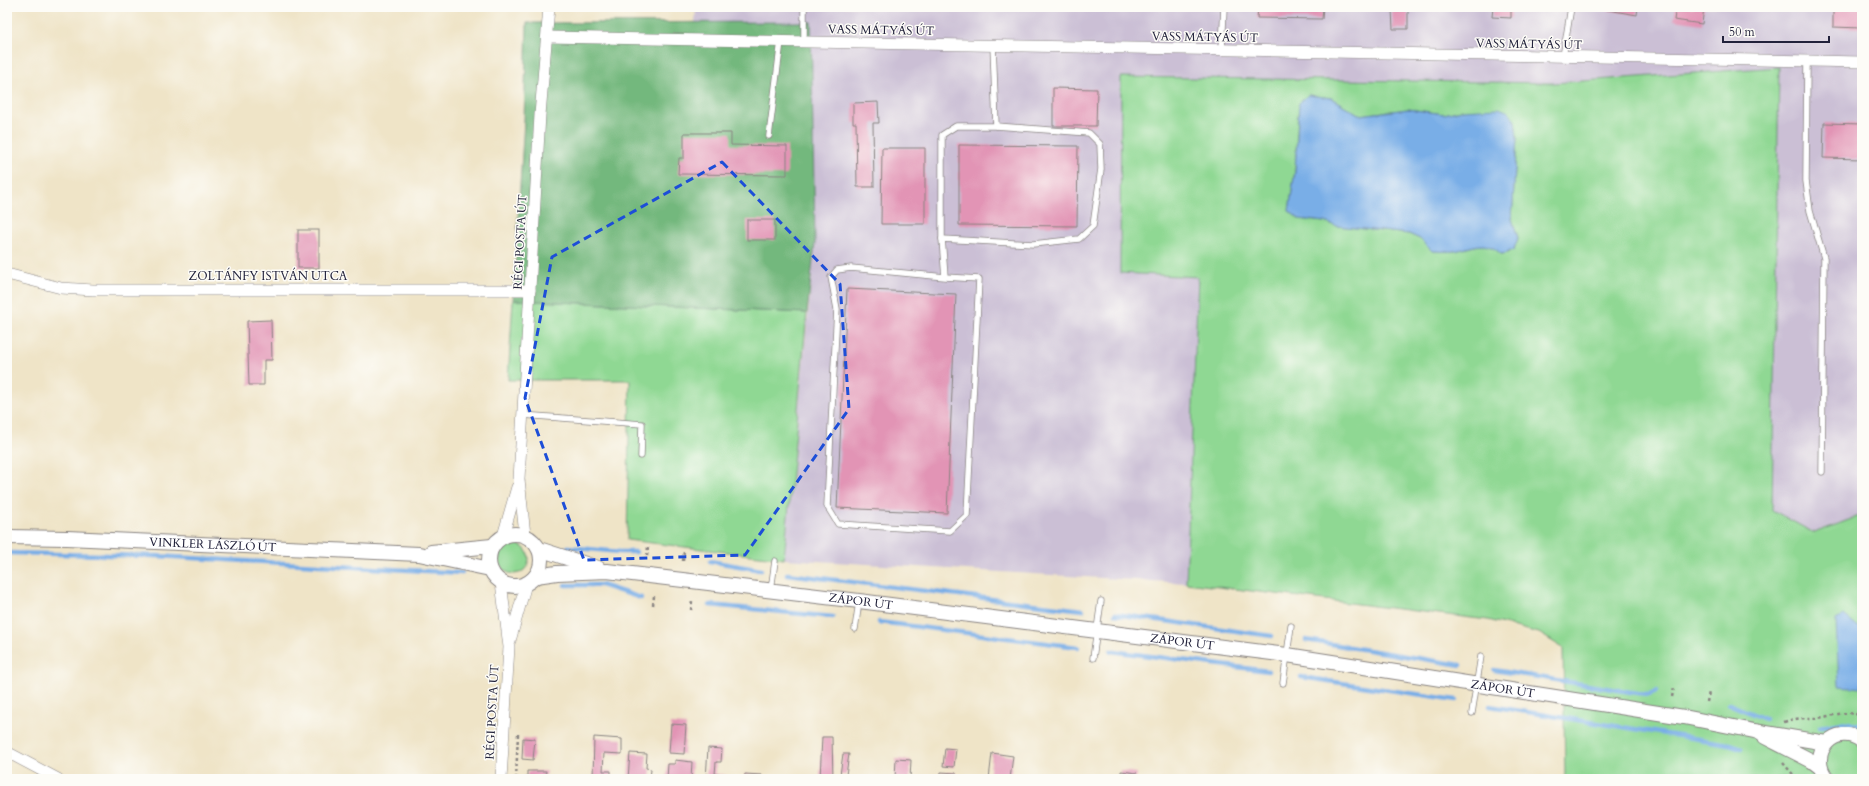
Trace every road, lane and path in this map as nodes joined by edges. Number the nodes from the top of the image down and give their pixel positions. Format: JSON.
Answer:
{"nodes":[{"id":1,"x":549,"y":7,"type":"edge"},
{"id":2,"x":804,"y":7,"type":"edge"},
{"id":3,"x":1224,"y":7,"type":"edge"},
{"id":4,"x":1571,"y":7,"type":"edge"},
{"id":5,"x":548,"y":37,"type":"junction"},
{"id":6,"x":781,"y":41,"type":"junction"},
{"id":7,"x":804,"y":41,"type":"junction"},
{"id":8,"x":993,"y":45,"type":"junction"},
{"id":9,"x":1222,"y":50,"type":"junction"},
{"id":10,"x":1563,"y":58,"type":"junction"},
{"id":11,"x":1807,"y":61,"type":"junction"},
{"id":12,"x":1862,"y":62,"type":"edge"},
{"id":13,"x":996,"y":126,"type":"junction"},
{"id":14,"x":769,"y":136,"type":"dead end"},
{"id":15,"x":942,"y":239,"type":"junction"},
{"id":16,"x":7,"y":274,"type":"edge"},
{"id":17,"x":945,"y":277,"type":"junction"},
{"id":18,"x":530,"y":290,"type":"junction"},
{"id":19,"x":522,"y":415,"type":"junction"},
{"id":20,"x":641,"y":456,"type":"dead end"},
{"id":21,"x":1822,"y":472,"type":"dead end"},
{"id":22,"x":519,"y":479,"type":"junction"},
{"id":23,"x":525,"y":535,"type":"junction"},
{"id":24,"x":503,"y":536,"type":"junction"},
{"id":25,"x":7,"y":537,"type":"edge"},
{"id":26,"x":492,"y":546,"type":"junction"},
{"id":27,"x":648,"y":547,"type":"dead end"},
{"id":28,"x":539,"y":550,"type":"junction"},
{"id":29,"x":684,"y":551,"type":"dead end"},
{"id":30,"x":419,"y":554,"type":"junction"},
{"id":31,"x":647,"y":556,"type":"dead end"},
{"id":32,"x":683,"y":561,"type":"dead end"},
{"id":33,"x":776,"y":561,"type":"dead end"},
{"id":34,"x":490,"y":569,"type":"junction"},
{"id":35,"x":608,"y":571,"type":"junction"},
{"id":36,"x":531,"y":580,"type":"junction"},
{"id":37,"x":501,"y":582,"type":"junction"},
{"id":38,"x":771,"y":590,"type":"junction"},
{"id":39,"x":654,"y":596,"type":"dead end"},
{"id":40,"x":692,"y":601,"type":"dead end"},
{"id":41,"x":859,"y":601,"type":"junction"},
{"id":42,"x":1101,"y":601,"type":"dead end"},
{"id":43,"x":653,"y":605,"type":"dead end"},
{"id":44,"x":691,"y":610,"type":"dead end"},
{"id":45,"x":1291,"y":626,"type":"dead end"},
{"id":46,"x":855,"y":629,"type":"dead end"},
{"id":47,"x":1097,"y":631,"type":"junction"},
{"id":48,"x":509,"y":647,"type":"junction"},
{"id":49,"x":1287,"y":655,"type":"junction"},
{"id":50,"x":1481,"y":656,"type":"dead end"},
{"id":51,"x":1093,"y":658,"type":"dead end"},
{"id":52,"x":1283,"y":683,"type":"dead end"},
{"id":53,"x":1477,"y":686,"type":"junction"},
{"id":54,"x":1674,"y":686,"type":"dead end"},
{"id":55,"x":1709,"y":692,"type":"dead end"},
{"id":56,"x":1672,"y":697,"type":"dead end"},
{"id":57,"x":1707,"y":702,"type":"dead end"},
{"id":58,"x":1472,"y":713,"type":"dead end"},
{"id":59,"x":1862,"y":716,"type":"edge"},
{"id":60,"x":1812,"y":718,"type":"dead end"},
{"id":61,"x":518,"y":729,"type":"dead end"},
{"id":62,"x":1754,"y":731,"type":"junction"},
{"id":63,"x":1862,"y":741,"type":"edge"},
{"id":64,"x":1826,"y":743,"type":"junction"},
{"id":65,"x":7,"y":752,"type":"edge"},
{"id":66,"x":1784,"y":763,"type":"dead end"},
{"id":67,"x":1823,"y":773,"type":"edge"},
{"id":68,"x":58,"y":779,"type":"edge"},
{"id":69,"x":501,"y":779,"type":"edge"},
{"id":70,"x":516,"y":779,"type":"edge"},
{"id":71,"x":1797,"y":779,"type":"edge"}],
"edges":[{"from":1,"to":5,"type":"street","name":"RÉGI POSTA ÚT"},
{"from":2,"to":7,"type":"lane"},
{"from":3,"to":9,"type":"lane"},
{"from":4,"to":10,"type":"lane"},
{"from":5,"to":6,"type":"street","name":"VASS MÁTYÁS ÚT"},
{"from":5,"to":18,"type":"street","name":"RÉGI POSTA ÚT"},
{"from":6,"to":7,"type":"street","name":"VASS MÁTYÁS ÚT"},
{"from":6,"to":14,"type":"lane"},
{"from":7,"to":8,"type":"street","name":"VASS MÁTYÁS ÚT"},
{"from":8,"to":9,"type":"street","name":"VASS MÁTYÁS ÚT"},
{"from":8,"to":13,"type":"lane"},
{"from":9,"to":10,"type":"street","name":"VASS MÁTYÁS ÚT"},
{"from":10,"to":11,"type":"street","name":"VASS MÁTYÁS ÚT"},
{"from":11,"to":12,"type":"street","name":"VASS MÁTYÁS ÚT"},
{"from":11,"to":21,"type":"lane"},
{"from":13,"to":15,"type":"lane"},
{"from":13,"to":15,"type":"lane"},
{"from":15,"to":17,"type":"lane"},
{"from":16,"to":18,"type":"street","name":"ZOLTÁNFY ISTVÁN UTCA"},
{"from":17,"to":17,"type":"lane"},
{"from":18,"to":19,"type":"street","name":"RÉGI POSTA ÚT"},
{"from":19,"to":20,"type":"lane"},
{"from":19,"to":22,"type":"street","name":"RÉGI POSTA ÚT"},
{"from":22,"to":23,"type":"street","name":"RÉGI POSTA ÚT"},
{"from":22,"to":24,"type":"street","name":"RÉGI POSTA ÚT"},
{"from":23,"to":24,"type":"street"},
{"from":23,"to":28,"type":"street"},
{"from":24,"to":26,"type":"street"},
{"from":25,"to":30,"type":"street","name":"VINKLER LÁSZLÓ ÚT"},
{"from":26,"to":30,"type":"street","name":"VINKLER LÁSZLÓ ÚT"},
{"from":26,"to":34,"type":"street"},
{"from":27,"to":31,"type":"path"},
{"from":28,"to":35,"type":"street","name":"ZÁPOR ÚT"},
{"from":28,"to":36,"type":"street"},
{"from":29,"to":32,"type":"path"},
{"from":30,"to":34,"type":"street","name":"VINKLER LÁSZLÓ ÚT"},
{"from":33,"to":38,"type":"lane"},
{"from":34,"to":37,"type":"street"},
{"from":35,"to":36,"type":"street","name":"ZÁPOR ÚT"},
{"from":35,"to":38,"type":"street","name":"ZÁPOR ÚT"},
{"from":36,"to":37,"type":"street"},
{"from":36,"to":48,"type":"street","name":"RÉGI POSTA ÚT"},
{"from":37,"to":48,"type":"street","name":"RÉGI POSTA ÚT"},
{"from":38,"to":41,"type":"street","name":"ZÁPOR ÚT"},
{"from":39,"to":43,"type":"path"},
{"from":40,"to":44,"type":"path"},
{"from":41,"to":46,"type":"lane"},
{"from":41,"to":47,"type":"street","name":"ZÁPOR ÚT"},
{"from":42,"to":47,"type":"lane"},
{"from":45,"to":49,"type":"lane"},
{"from":47,"to":49,"type":"street","name":"ZÁPOR ÚT"},
{"from":47,"to":51,"type":"lane"},
{"from":48,"to":69,"type":"street","name":"RÉGI POSTA ÚT"},
{"from":49,"to":52,"type":"lane"},
{"from":49,"to":53,"type":"street","name":"ZÁPOR ÚT"},
{"from":50,"to":53,"type":"lane"},
{"from":53,"to":58,"type":"lane"},
{"from":53,"to":62,"type":"street","name":"ZÁPOR ÚT"},
{"from":54,"to":56,"type":"path"},
{"from":55,"to":57,"type":"path"},
{"from":59,"to":60,"type":"path"},
{"from":61,"to":70,"type":"path"},
{"from":62,"to":64,"type":"street","name":"ZÁPOR ÚT"},
{"from":62,"to":67,"type":"street","name":"ZÁPOR ÚT"},
{"from":63,"to":64,"type":"street"},
{"from":64,"to":67,"type":"street"},
{"from":65,"to":68,"type":"street"},
{"from":66,"to":71,"type":"path"}]}
